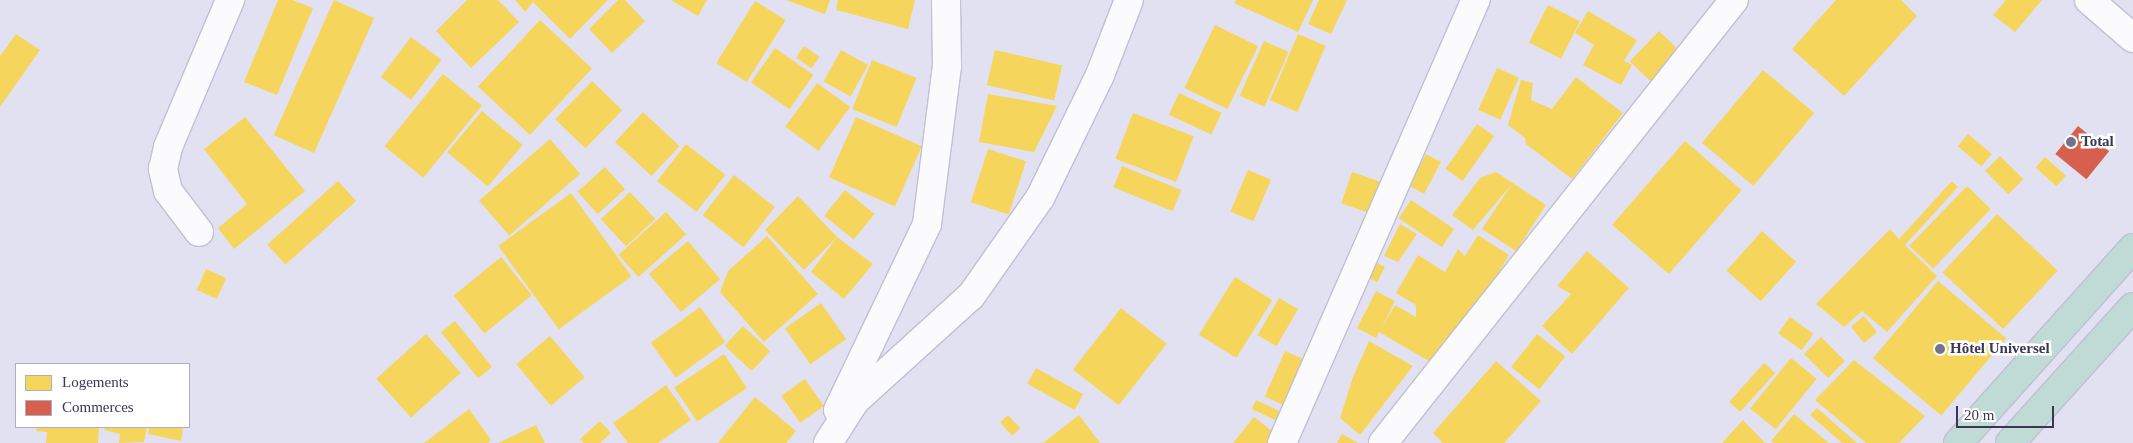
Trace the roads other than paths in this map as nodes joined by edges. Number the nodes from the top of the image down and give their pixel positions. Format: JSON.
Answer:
{"nodes":[{"id":1,"x":230,"y":0,"type":"edge"},
{"id":2,"x":946,"y":0,"type":"edge"},
{"id":3,"x":1129,"y":0,"type":"edge"},
{"id":4,"x":1476,"y":0,"type":"edge"},
{"id":5,"x":1734,"y":0,"type":"edge"},
{"id":6,"x":2089,"y":0,"type":"edge"},
{"id":7,"x":2133,"y":38,"type":"edge"},
{"id":8,"x":199,"y":232,"type":"dead end"},
{"id":9,"x":2133,"y":248,"type":"edge"},
{"id":10,"x":2133,"y":307,"type":"edge"},
{"id":11,"x":823,"y":443,"type":"edge"},
{"id":12,"x":828,"y":443,"type":"edge"},
{"id":13,"x":1282,"y":443,"type":"edge"},
{"id":14,"x":1383,"y":443,"type":"edge"},
{"id":15,"x":1958,"y":443,"type":"edge"},
{"id":16,"x":2010,"y":443,"type":"edge"}],
"edges":[{"from":1,"to":8,"type":"street"},
{"from":2,"to":11,"type":"street"},
{"from":3,"to":12,"type":"street"},
{"from":4,"to":13,"type":"street"},
{"from":5,"to":14,"type":"street"},
{"from":6,"to":7,"type":"street"},
{"from":9,"to":15,"type":"highway"},
{"from":10,"to":16,"type":"highway"}]}
